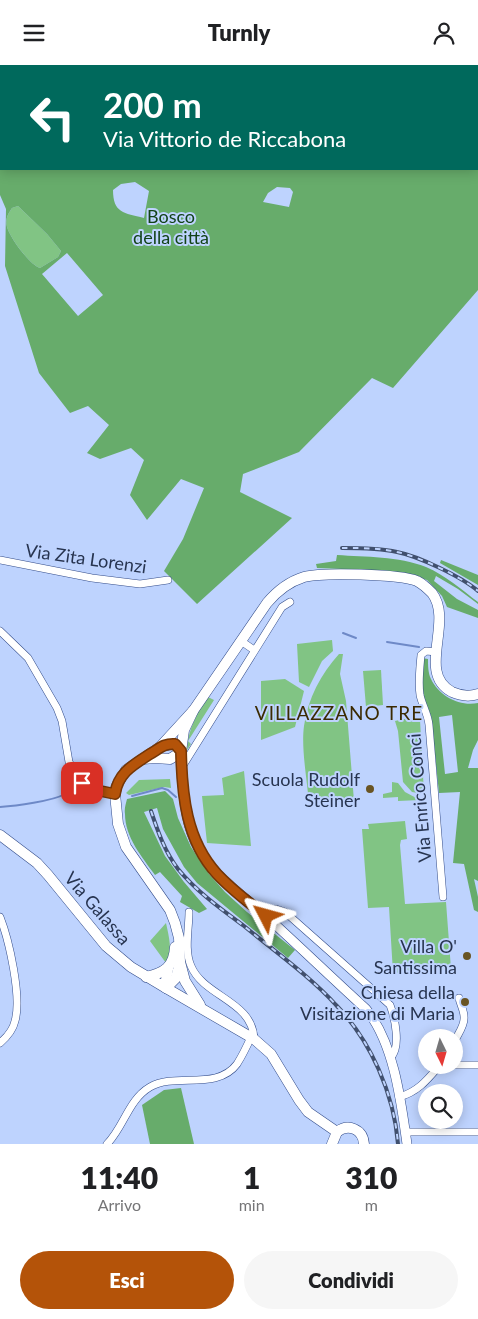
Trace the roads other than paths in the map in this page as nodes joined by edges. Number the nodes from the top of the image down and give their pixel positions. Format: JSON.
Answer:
{"nodes":[{"id":1,"x":0,"y":560,"type":"edge"},
{"id":2,"x":168,"y":580,"type":"dead end"},
{"id":3,"x":290,"y":602,"type":"dead end"},
{"id":4,"x":0,"y":631,"type":"edge"},
{"id":5,"x":241,"y":641,"type":"junction"},
{"id":6,"x":254,"y":650,"type":"junction"},
{"id":7,"x":437,"y":652,"type":"junction"},
{"id":8,"x":478,"y":694,"type":"edge"},
{"id":9,"x":193,"y":711,"type":"junction"},
{"id":10,"x":160,"y":747,"type":"junction"},
{"id":11,"x":181,"y":751,"type":"junction"},
{"id":12,"x":140,"y":760,"type":"junction"},
{"id":13,"x":166,"y":760,"type":"junction"},
{"id":14,"x":182,"y":770,"type":"junction"},
{"id":15,"x":115,"y":794,"type":"junction"},
{"id":16,"x":0,"y":835,"type":"edge"},
{"id":17,"x":160,"y":896,"type":"junction"},
{"id":18,"x":443,"y":897,"type":"dead end"},
{"id":19,"x":189,"y":912,"type":"dead end"},
{"id":20,"x":266,"y":916,"type":"junction"},
{"id":21,"x":0,"y":917,"type":"edge"},
{"id":22,"x":180,"y":963,"type":"junction"},
{"id":23,"x":168,"y":969,"type":"junction"},
{"id":24,"x":146,"y":977,"type":"junction"},
{"id":25,"x":166,"y":988,"type":"junction"},
{"id":26,"x":459,"y":997,"type":"dead end"},
{"id":27,"x":202,"y":1007,"type":"junction"},
{"id":28,"x":461,"y":1029,"type":"edge"},
{"id":29,"x":252,"y":1038,"type":"junction"},
{"id":30,"x":0,"y":1043,"type":"edge"},
{"id":31,"x":391,"y":1057,"type":"junction"},
{"id":32,"x":463,"y":1065,"type":"edge"},
{"id":33,"x":478,"y":1065,"type":"edge"},
{"id":34,"x":431,"y":1074,"type":"edge"},
{"id":35,"x":399,"y":1097,"type":"junction"},
{"id":36,"x":337,"y":1132,"type":"junction"},
{"id":37,"x":405,"y":1132,"type":"junction"},
{"id":38,"x":478,"y":1132,"type":"edge"},
{"id":39,"x":107,"y":1144,"type":"edge"},
{"id":40,"x":332,"y":1144,"type":"edge"},
{"id":41,"x":364,"y":1144,"type":"edge"},
{"id":42,"x":407,"y":1144,"type":"edge"}],
"edges":[{"from":1,"to":2,"type":"street","name":"Via Zita Lorenzi"},
{"from":3,"to":6,"type":"street"},
{"from":4,"to":15,"type":"street"},
{"from":5,"to":6,"type":"street"},
{"from":5,"to":7,"type":"main road"},
{"from":5,"to":9,"type":"main road"},
{"from":6,"to":14,"type":"street"},
{"from":7,"to":8,"type":"main road"},
{"from":7,"to":18,"type":"street","name":"Via Enrico Conci"},
{"from":9,"to":10,"type":"main road"},
{"from":9,"to":11,"type":"main road"},
{"from":10,"to":11,"type":"street"},
{"from":10,"to":12,"type":"main road"},
{"from":11,"to":13,"type":"main road"},
{"from":11,"to":14,"type":"street"},
{"from":12,"to":13,"type":"main road"},
{"from":12,"to":15,"type":"main road"},
{"from":13,"to":14,"type":"street"},
{"from":14,"to":20,"type":"street"},
{"from":15,"to":17,"type":"main road"},
{"from":16,"to":24,"type":"main road","name":"Via Galassa"},
{"from":17,"to":22,"type":"main road"},
{"from":17,"to":23,"type":"main road"},
{"from":19,"to":29,"type":"street","name":"Via Galassa"},
{"from":20,"to":31,"type":"street"},
{"from":20,"to":31,"type":"street"},
{"from":21,"to":30,"type":"street"},
{"from":22,"to":25,"type":"main road"},
{"from":22,"to":27,"type":"main road"},
{"from":23,"to":24,"type":"main road"},
{"from":23,"to":25,"type":"main road"},
{"from":24,"to":25,"type":"main road","name":"Via Galassa"},
{"from":25,"to":27,"type":"main road","name":"Via Galassa"},
{"from":26,"to":28,"type":"street"},
{"from":27,"to":29,"type":"main road","name":"Via Galassa"},
{"from":29,"to":36,"type":"main road","name":"Via Galassa"},
{"from":29,"to":39,"type":"street"},
{"from":31,"to":35,"type":"street"},
{"from":32,"to":33,"type":"street"},
{"from":34,"to":35,"type":"street"},
{"from":35,"to":37,"type":"street"},
{"from":36,"to":40,"type":"main road"},
{"from":36,"to":41,"type":"main road"},
{"from":37,"to":38,"type":"street"},
{"from":37,"to":42,"type":"street"}]}
